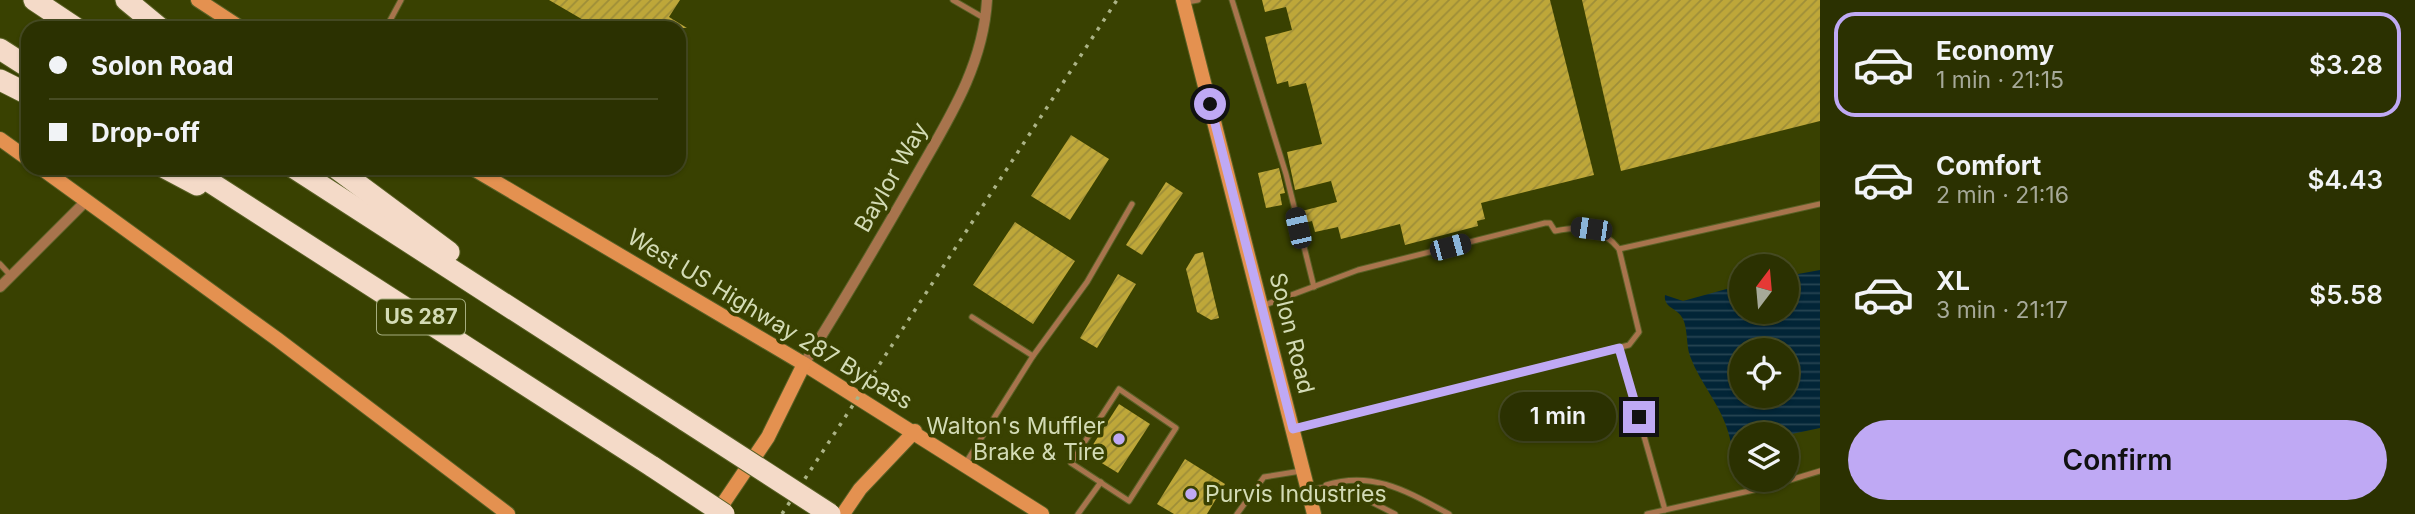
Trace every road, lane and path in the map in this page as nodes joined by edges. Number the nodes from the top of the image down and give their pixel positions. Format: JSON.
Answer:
{"nodes":[{"id":1,"x":34,"y":0,"type":"edge"},
{"id":2,"x":126,"y":0,"type":"edge"},
{"id":3,"x":198,"y":0,"type":"edge"},
{"id":4,"x":401,"y":0,"type":"edge"},
{"id":5,"x":953,"y":0,"type":"edge"},
{"id":6,"x":987,"y":0,"type":"edge"},
{"id":7,"x":1232,"y":0,"type":"edge"},
{"id":8,"x":1188,"y":1,"type":"edge"},
{"id":9,"x":985,"y":18,"type":"junction"},
{"id":10,"x":66,"y":21,"type":"edge"},
{"id":11,"x":152,"y":21,"type":"edge"},
{"id":12,"x":231,"y":21,"type":"edge"},
{"id":13,"x":390,"y":21,"type":"edge"},
{"id":14,"x":0,"y":49,"type":"edge"},
{"id":15,"x":21,"y":62,"type":"edge"},
{"id":16,"x":0,"y":80,"type":"edge"},
{"id":17,"x":21,"y":90,"type":"edge"},
{"id":18,"x":0,"y":139,"type":"edge"},
{"id":19,"x":21,"y":154,"type":"edge"},
{"id":20,"x":51,"y":175,"type":"edge"},
{"id":21,"x":178,"y":175,"type":"edge"},
{"id":22,"x":199,"y":175,"type":"edge"},
{"id":23,"x":305,"y":175,"type":"edge"},
{"id":24,"x":345,"y":175,"type":"edge"},
{"id":25,"x":484,"y":175,"type":"edge"},
{"id":26,"x":86,"y":201,"type":"junction"},
{"id":27,"x":1132,"y":204,"type":"dead end"},
{"id":28,"x":1820,"y":204,"type":"edge"},
{"id":29,"x":1619,"y":249,"type":"junction"},
{"id":30,"x":328,"y":257,"type":"junction"},
{"id":31,"x":0,"y":264,"type":"edge"},
{"id":32,"x":11,"y":276,"type":"junction"},
{"id":33,"x":477,"y":286,"type":"junction"},
{"id":34,"x":1314,"y":286,"type":"junction"},
{"id":35,"x":0,"y":287,"type":"edge"},
{"id":36,"x":1262,"y":306,"type":"junction"},
{"id":37,"x":972,"y":317,"type":"dead end"},
{"id":38,"x":1619,"y":348,"type":"junction"},
{"id":39,"x":1033,"y":356,"type":"junction"},
{"id":40,"x":804,"y":364,"type":"junction"},
{"id":41,"x":1293,"y":429,"type":"junction"},
{"id":42,"x":915,"y":432,"type":"junction"},
{"id":43,"x":965,"y":464,"type":"junction"},
{"id":44,"x":1304,"y":471,"type":"junction"},
{"id":45,"x":1820,"y":471,"type":"edge"},
{"id":46,"x":1101,"y":482,"type":"junction"},
{"id":47,"x":1325,"y":485,"type":"junction"},
{"id":48,"x":1308,"y":490,"type":"junction"},
{"id":49,"x":1665,"y":510,"type":"junction"},
{"id":50,"x":508,"y":514,"type":"edge"},
{"id":51,"x":716,"y":514,"type":"edge"},
{"id":52,"x":724,"y":514,"type":"edge"},
{"id":53,"x":830,"y":514,"type":"edge"},
{"id":54,"x":843,"y":514,"type":"edge"},
{"id":55,"x":1042,"y":514,"type":"edge"},
{"id":56,"x":1078,"y":514,"type":"edge"},
{"id":57,"x":1237,"y":514,"type":"edge"},
{"id":58,"x":1314,"y":514,"type":"edge"},
{"id":59,"x":1395,"y":514,"type":"edge"},
{"id":60,"x":1449,"y":514,"type":"edge"},
{"id":61,"x":1647,"y":514,"type":"edge"}],
"edges":[{"from":1,"to":10,"type":"highway"},
{"from":2,"to":11,"type":"highway"},
{"from":3,"to":12,"type":"main road"},
{"from":4,"to":13,"type":"lane"},
{"from":5,"to":9,"type":"lane"},
{"from":6,"to":9,"type":"street","name":"Baylor Way"},
{"from":7,"to":34,"type":"lane"},
{"from":8,"to":36,"type":"main road","name":"Solon Road"},
{"from":9,"to":40,"type":"street","name":"Baylor Way"},
{"from":14,"to":15,"type":"highway"},
{"from":16,"to":17,"type":"highway"},
{"from":18,"to":19,"type":"main road"},
{"from":20,"to":26,"type":"main road"},
{"from":21,"to":30,"type":"highway"},
{"from":22,"to":30,"type":"highway","number":"US 287"},
{"from":23,"to":33,"type":"highway","number":"US 287"},
{"from":24,"to":33,"type":"highway"},
{"from":25,"to":40,"type":"main road","name":"West US Highway 287 Bypass"},
{"from":26,"to":32,"type":"street"},
{"from":26,"to":50,"type":"main road"},
{"from":27,"to":39,"type":"lane"},
{"from":28,"to":29,"type":"lane"},
{"from":29,"to":34,"type":"lane"},
{"from":29,"to":38,"type":"lane"},
{"from":30,"to":52,"type":"highway","number":"US 287","bridge":true},
{"from":31,"to":32,"type":"lane"},
{"from":32,"to":35,"type":"street"},
{"from":33,"to":53,"type":"highway","number":"US 287","bridge":true},
{"from":34,"to":36,"type":"lane"},
{"from":36,"to":41,"type":"main road","name":"Solon Road"},
{"from":37,"to":39,"type":"lane"},
{"from":38,"to":41,"type":"lane"},
{"from":38,"to":49,"type":"lane"},
{"from":39,"to":43,"type":"lane"},
{"from":40,"to":42,"type":"main road","name":"West US Highway 287 Bypass"},
{"from":40,"to":51,"type":"main road"},
{"from":41,"to":44,"type":"main road","name":"Solon Road"},
{"from":42,"to":43,"type":"main road","name":"West US Highway 287 Bypass"},
{"from":42,"to":54,"type":"main road"},
{"from":43,"to":55,"type":"main road","name":"West US Highway 287 Bypass"},
{"from":44,"to":48,"type":"main road","name":"Solon Road"},
{"from":44,"to":57,"type":"lane"},
{"from":45,"to":49,"type":"lane"},
{"from":46,"to":46,"type":"lane"},
{"from":46,"to":56,"type":"lane"},
{"from":47,"to":48,"type":"lane"},
{"from":47,"to":59,"type":"lane"},
{"from":47,"to":60,"type":"lane"},
{"from":48,"to":58,"type":"main road","name":"Solon Road"},
{"from":49,"to":61,"type":"lane"}]}
